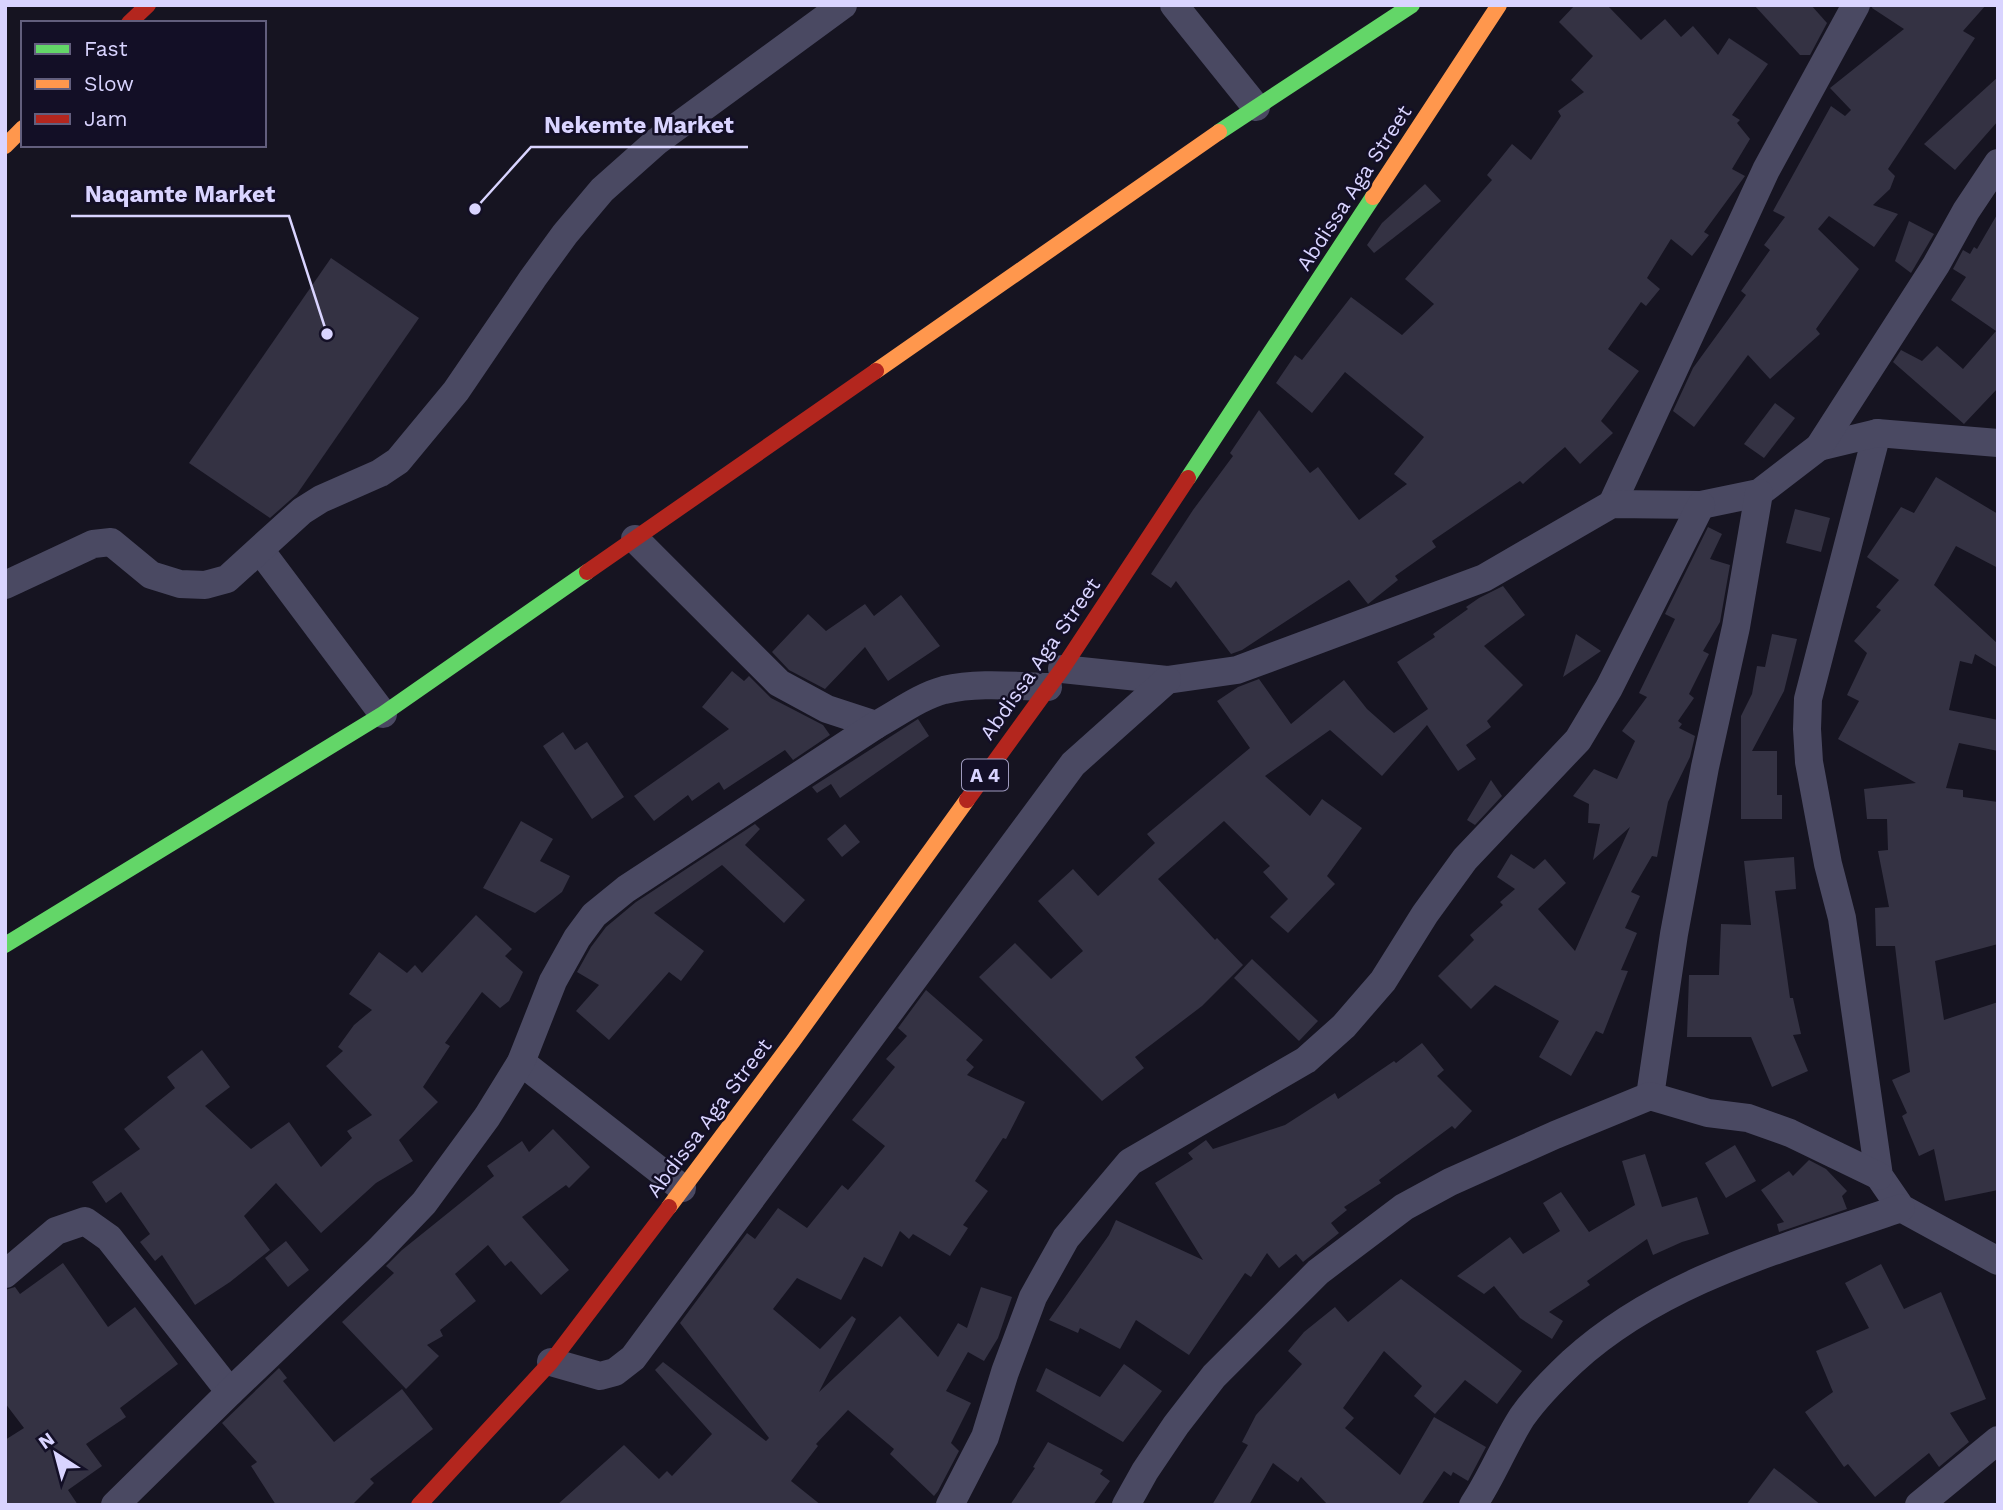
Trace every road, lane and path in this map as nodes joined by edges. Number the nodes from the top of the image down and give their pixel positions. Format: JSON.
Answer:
{"nodes":[{"id":1,"x":148,"y":5,"type":"edge"},
{"id":2,"x":843,"y":5,"type":"edge"},
{"id":3,"x":1174,"y":5,"type":"edge"},
{"id":4,"x":1412,"y":5,"type":"edge"},
{"id":5,"x":1499,"y":5,"type":"edge"},
{"id":6,"x":1856,"y":5,"type":"edge"},
{"id":7,"x":131,"y":21,"type":"edge"},
{"id":8,"x":1256,"y":107,"type":"junction"},
{"id":9,"x":21,"y":130,"type":"edge"},
{"id":10,"x":5,"y":146,"type":"edge"},
{"id":11,"x":1998,"y":163,"type":"edge"},
{"id":12,"x":1877,"y":433,"type":"junction"},
{"id":13,"x":1996,"y":441,"type":"edge"},
{"id":14,"x":1819,"y":447,"type":"junction"},
{"id":15,"x":1759,"y":493,"type":"junction"},
{"id":16,"x":1612,"y":504,"type":"junction"},
{"id":17,"x":1701,"y":505,"type":"junction"},
{"id":18,"x":635,"y":539,"type":"junction"},
{"id":19,"x":260,"y":550,"type":"junction"},
{"id":20,"x":5,"y":585,"type":"edge"},
{"id":21,"x":1055,"y":678,"type":"junction"},
{"id":22,"x":1167,"y":680,"type":"junction"},
{"id":23,"x":383,"y":715,"type":"junction"},
{"id":24,"x":877,"y":725,"type":"junction"},
{"id":25,"x":5,"y":945,"type":"edge"},
{"id":26,"x":521,"y":1062,"type":"junction"},
{"id":27,"x":1650,"y":1096,"type":"junction"},
{"id":28,"x":1879,"y":1176,"type":"junction"},
{"id":29,"x":682,"y":1188,"type":"junction"},
{"id":30,"x":1901,"y":1208,"type":"junction"},
{"id":31,"x":1998,"y":1261,"type":"edge"},
{"id":32,"x":5,"y":1274,"type":"edge"},
{"id":33,"x":551,"y":1362,"type":"junction"},
{"id":34,"x":230,"y":1392,"type":"junction"},
{"id":35,"x":1998,"y":1440,"type":"edge"},
{"id":36,"x":430,"y":1501,"type":"edge"},
{"id":37,"x":116,"y":1505,"type":"edge"},
{"id":38,"x":950,"y":1505,"type":"edge"},
{"id":39,"x":1126,"y":1505,"type":"edge"},
{"id":40,"x":1474,"y":1505,"type":"edge"},
{"id":41,"x":1919,"y":1505,"type":"edge"}],
"edges":[{"from":1,"to":7,"type":"main road"},
{"from":2,"to":19,"type":"street"},
{"from":3,"to":8,"type":"street"},
{"from":4,"to":8,"type":"main road"},
{"from":5,"to":21,"type":"main road","name":"Abdissa Aga Street","number":"A 4"},
{"from":6,"to":16,"type":"street"},
{"from":8,"to":18,"type":"main road"},
{"from":9,"to":10,"type":"main road"},
{"from":11,"to":14,"type":"street"},
{"from":12,"to":13,"type":"street"},
{"from":12,"to":14,"type":"street"},
{"from":12,"to":28,"type":"street"},
{"from":14,"to":15,"type":"street"},
{"from":15,"to":17,"type":"street"},
{"from":15,"to":27,"type":"street"},
{"from":16,"to":17,"type":"street"},
{"from":16,"to":22,"type":"street"},
{"from":17,"to":38,"type":"street"},
{"from":18,"to":23,"type":"main road"},
{"from":18,"to":24,"type":"street"},
{"from":19,"to":20,"type":"street"},
{"from":19,"to":23,"type":"street"},
{"from":21,"to":22,"type":"street"},
{"from":21,"to":24,"type":"street"},
{"from":21,"to":29,"type":"main road","name":"Abdissa Aga Street","number":"A 4"},
{"from":22,"to":33,"type":"street"},
{"from":23,"to":25,"type":"main road"},
{"from":24,"to":26,"type":"street"},
{"from":26,"to":29,"type":"street"},
{"from":26,"to":34,"type":"street"},
{"from":27,"to":28,"type":"street"},
{"from":27,"to":39,"type":"street"},
{"from":28,"to":30,"type":"street"},
{"from":29,"to":33,"type":"main road","name":"Abdissa Aga Street","number":"A 4"},
{"from":30,"to":31,"type":"street"},
{"from":30,"to":40,"type":"street"},
{"from":32,"to":34,"type":"street"},
{"from":33,"to":36,"type":"main road","name":"Abdissa Aga Street","number":"A 4"},
{"from":34,"to":37,"type":"street"},
{"from":35,"to":41,"type":"street"}]}
